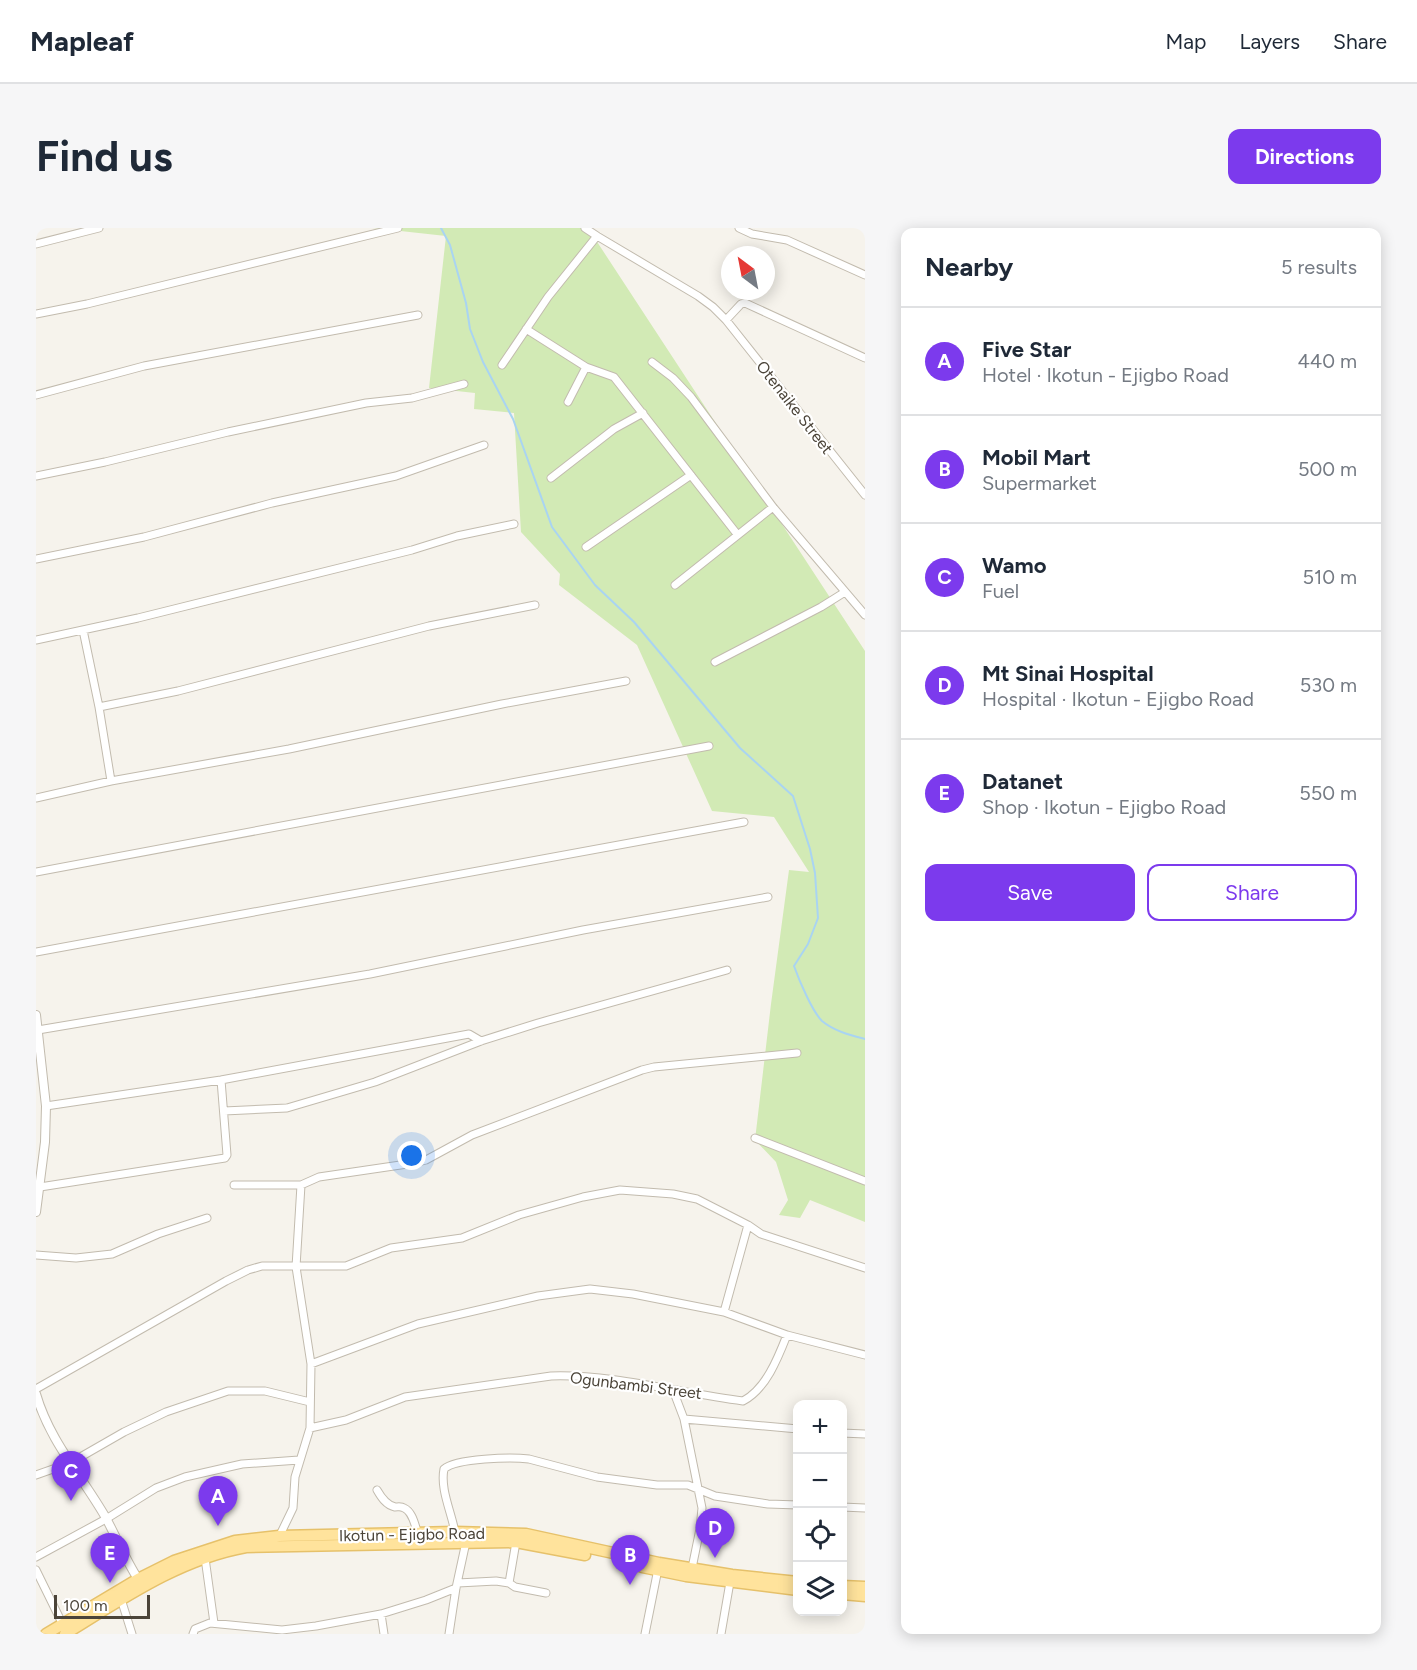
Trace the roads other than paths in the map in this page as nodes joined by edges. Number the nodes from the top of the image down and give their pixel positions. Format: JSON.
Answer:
{"nodes":[{"id":1,"x":99,"y":228,"type":"edge"},
{"id":2,"x":398,"y":228,"type":"edge"},
{"id":3,"x":585,"y":228,"type":"edge"},
{"id":4,"x":740,"y":228,"type":"edge"},
{"id":5,"x":597,"y":236,"type":"junction"},
{"id":6,"x":36,"y":244,"type":"edge"},
{"id":7,"x":865,"y":275,"type":"edge"},
{"id":8,"x":36,"y":314,"type":"edge"},
{"id":9,"x":418,"y":315,"type":"dead end"},
{"id":10,"x":726,"y":320,"type":"junction"},
{"id":11,"x":526,"y":329,"type":"junction"},
{"id":12,"x":865,"y":358,"type":"edge"},
{"id":13,"x":652,"y":362,"type":"dead end"},
{"id":14,"x":502,"y":365,"type":"dead end"},
{"id":15,"x":586,"y":367,"type":"junction"},
{"id":16,"x":464,"y":384,"type":"dead end"},
{"id":17,"x":36,"y":395,"type":"edge"},
{"id":18,"x":568,"y":402,"type":"dead end"},
{"id":19,"x":643,"y":413,"type":"junction"},
{"id":20,"x":484,"y":445,"type":"dead end"},
{"id":21,"x":691,"y":475,"type":"junction"},
{"id":22,"x":36,"y":476,"type":"edge"},
{"id":23,"x":551,"y":478,"type":"dead end"},
{"id":24,"x":865,"y":495,"type":"edge"},
{"id":25,"x":772,"y":507,"type":"junction"},
{"id":26,"x":514,"y":524,"type":"dead end"},
{"id":27,"x":737,"y":534,"type":"junction"},
{"id":28,"x":586,"y":547,"type":"dead end"},
{"id":29,"x":36,"y":559,"type":"edge"},
{"id":30,"x":675,"y":585,"type":"dead end"},
{"id":31,"x":845,"y":592,"type":"junction"},
{"id":32,"x":535,"y":605,"type":"dead end"},
{"id":33,"x":865,"y":615,"type":"edge"},
{"id":34,"x":82,"y":630,"type":"junction"},
{"id":35,"x":36,"y":640,"type":"edge"},
{"id":36,"x":715,"y":662,"type":"dead end"},
{"id":37,"x":626,"y":681,"type":"dead end"},
{"id":38,"x":99,"y":707,"type":"junction"},
{"id":39,"x":709,"y":746,"type":"dead end"},
{"id":40,"x":111,"y":782,"type":"junction"},
{"id":41,"x":36,"y":798,"type":"edge"},
{"id":42,"x":744,"y":822,"type":"dead end"},
{"id":43,"x":36,"y":872,"type":"edge"},
{"id":44,"x":768,"y":897,"type":"dead end"},
{"id":45,"x":36,"y":952,"type":"edge"},
{"id":46,"x":727,"y":970,"type":"dead end"},
{"id":47,"x":36,"y":1015,"type":"edge"},
{"id":48,"x":38,"y":1030,"type":"junction"},
{"id":49,"x":481,"y":1041,"type":"junction"},
{"id":50,"x":797,"y":1053,"type":"dead end"},
{"id":51,"x":221,"y":1080,"type":"junction"},
{"id":52,"x":40,"y":1094,"type":"edge"},
{"id":53,"x":46,"y":1106,"type":"junction"},
{"id":54,"x":224,"y":1111,"type":"junction"},
{"id":55,"x":755,"y":1138,"type":"dead end"},
{"id":56,"x":39,"y":1173,"type":"edge"},
{"id":57,"x":865,"y":1181,"type":"edge"},
{"id":58,"x":234,"y":1185,"type":"dead end"},
{"id":59,"x":301,"y":1185,"type":"junction"},
{"id":60,"x":40,"y":1186,"type":"junction"},
{"id":61,"x":36,"y":1212,"type":"edge"},
{"id":62,"x":207,"y":1218,"type":"dead end"},
{"id":63,"x":748,"y":1225,"type":"junction"},
{"id":64,"x":36,"y":1255,"type":"edge"},
{"id":65,"x":296,"y":1267,"type":"junction"},
{"id":66,"x":865,"y":1268,"type":"edge"},
{"id":67,"x":724,"y":1312,"type":"junction"},
{"id":68,"x":787,"y":1335,"type":"junction"},
{"id":69,"x":865,"y":1355,"type":"edge"},
{"id":70,"x":311,"y":1364,"type":"junction"},
{"id":71,"x":673,"y":1390,"type":"junction"},
{"id":72,"x":36,"y":1395,"type":"edge"},
{"id":73,"x":310,"y":1402,"type":"junction"},
{"id":74,"x":684,"y":1419,"type":"junction"},
{"id":75,"x":310,"y":1428,"type":"junction"},
{"id":76,"x":793,"y":1429,"type":"edge"},
{"id":77,"x":847,"y":1432,"type":"edge"},
{"id":78,"x":865,"y":1434,"type":"edge"},
{"id":79,"x":299,"y":1460,"type":"junction"},
{"id":80,"x":70,"y":1463,"type":"junction"},
{"id":81,"x":36,"y":1475,"type":"edge"},
{"id":82,"x":377,"y":1490,"type":"dead end"},
{"id":83,"x":697,"y":1490,"type":"junction"},
{"id":84,"x":793,"y":1505,"type":"edge"},
{"id":85,"x":847,"y":1507,"type":"edge"},
{"id":86,"x":865,"y":1508,"type":"edge"},
{"id":87,"x":106,"y":1519,"type":"junction"},
{"id":88,"x":455,"y":1532,"type":"junction"},
{"id":89,"x":417,"y":1534,"type":"junction"},
{"id":90,"x":279,"y":1541,"type":"junction"},
{"id":91,"x":466,"y":1542,"type":"junction"},
{"id":92,"x":516,"y":1542,"type":"junction"},
{"id":93,"x":36,"y":1557,"type":"edge"},
{"id":94,"x":205,"y":1558,"type":"junction"},
{"id":95,"x":658,"y":1567,"type":"junction"},
{"id":96,"x":692,"y":1568,"type":"junction"},
{"id":97,"x":36,"y":1570,"type":"edge"},
{"id":98,"x":138,"y":1579,"type":"junction"},
{"id":99,"x":793,"y":1581,"type":"edge"},
{"id":100,"x":730,"y":1582,"type":"junction"},
{"id":101,"x":509,"y":1583,"type":"junction"},
{"id":102,"x":457,"y":1585,"type":"junction"},
{"id":103,"x":847,"y":1586,"type":"edge"},
{"id":104,"x":865,"y":1587,"type":"edge"},
{"id":105,"x":793,"y":1589,"type":"edge"},
{"id":106,"x":546,"y":1593,"type":"dead end"},
{"id":107,"x":847,"y":1594,"type":"edge"},
{"id":108,"x":865,"y":1596,"type":"edge"},
{"id":109,"x":121,"y":1599,"type":"junction"},
{"id":110,"x":381,"y":1614,"type":"junction"},
{"id":111,"x":214,"y":1623,"type":"junction"},
{"id":112,"x":65,"y":1631,"type":"edge"},
{"id":113,"x":46,"y":1634,"type":"edge"},
{"id":114,"x":132,"y":1634,"type":"edge"},
{"id":115,"x":193,"y":1634,"type":"edge"},
{"id":116,"x":384,"y":1634,"type":"edge"},
{"id":117,"x":449,"y":1634,"type":"edge"},
{"id":118,"x":645,"y":1634,"type":"edge"},
{"id":119,"x":721,"y":1634,"type":"edge"}],
"edges":[{"from":1,"to":6,"type":"street"},
{"from":2,"to":8,"type":"street"},
{"from":3,"to":5,"type":"street","name":"Otenaike Street"},
{"from":4,"to":7,"type":"street"},
{"from":5,"to":10,"type":"street","name":"Otenaike Street"},
{"from":5,"to":11,"type":"street"},
{"from":9,"to":17,"type":"street"},
{"from":10,"to":12,"type":"street"},
{"from":10,"to":24,"type":"street","name":"Otenaike Street"},
{"from":11,"to":14,"type":"street"},
{"from":11,"to":15,"type":"street"},
{"from":13,"to":25,"type":"street"},
{"from":15,"to":18,"type":"street"},
{"from":15,"to":19,"type":"street"},
{"from":16,"to":22,"type":"street"},
{"from":19,"to":21,"type":"street"},
{"from":19,"to":23,"type":"street"},
{"from":20,"to":29,"type":"street"},
{"from":21,"to":27,"type":"street"},
{"from":21,"to":28,"type":"street"},
{"from":25,"to":27,"type":"street"},
{"from":25,"to":31,"type":"street"},
{"from":26,"to":34,"type":"street"},
{"from":27,"to":30,"type":"street"},
{"from":31,"to":33,"type":"street"},
{"from":31,"to":36,"type":"street"},
{"from":32,"to":38,"type":"street"},
{"from":34,"to":35,"type":"street"},
{"from":34,"to":38,"type":"street"},
{"from":37,"to":40,"type":"street"},
{"from":38,"to":40,"type":"street"},
{"from":39,"to":43,"type":"street"},
{"from":40,"to":41,"type":"street"},
{"from":42,"to":45,"type":"street"},
{"from":44,"to":48,"type":"street"},
{"from":46,"to":49,"type":"street"},
{"from":47,"to":48,"type":"street"},
{"from":48,"to":52,"type":"street"},
{"from":49,"to":51,"type":"street"},
{"from":49,"to":54,"type":"street"},
{"from":50,"to":59,"type":"street"},
{"from":51,"to":53,"type":"street"},
{"from":51,"to":54,"type":"street"},
{"from":52,"to":53,"type":"street"},
{"from":53,"to":56,"type":"street"},
{"from":54,"to":60,"type":"street"},
{"from":55,"to":57,"type":"street"},
{"from":56,"to":60,"type":"street"},
{"from":58,"to":59,"type":"street"},
{"from":59,"to":65,"type":"street"},
{"from":60,"to":61,"type":"street"},
{"from":62,"to":64,"type":"street"},
{"from":63,"to":65,"type":"street"},
{"from":63,"to":66,"type":"street"},
{"from":63,"to":67,"type":"street"},
{"from":65,"to":70,"type":"street"},
{"from":65,"to":72,"type":"street"},
{"from":67,"to":68,"type":"street"},
{"from":67,"to":70,"type":"street"},
{"from":68,"to":69,"type":"street"},
{"from":68,"to":71,"type":"street","name":"Ogunbambi Street"},
{"from":70,"to":73,"type":"street"},
{"from":71,"to":74,"type":"street"},
{"from":71,"to":75,"type":"street","name":"Ogunbambi Street"},
{"from":72,"to":80,"type":"street"},
{"from":73,"to":75,"type":"street"},
{"from":73,"to":80,"type":"street"},
{"from":74,"to":76,"type":"street"},
{"from":74,"to":83,"type":"street"},
{"from":75,"to":79,"type":"street"},
{"from":77,"to":78,"type":"street"},
{"from":79,"to":87,"type":"street"},
{"from":79,"to":90,"type":"street"},
{"from":80,"to":81,"type":"street"},
{"from":80,"to":87,"type":"street"},
{"from":82,"to":89,"type":"street"},
{"from":83,"to":84,"type":"street"},
{"from":83,"to":88,"type":"street"},
{"from":83,"to":96,"type":"street"},
{"from":85,"to":86,"type":"street"},
{"from":87,"to":93,"type":"street"},
{"from":87,"to":98,"type":"street"},
{"from":88,"to":89,"type":"main road","name":"Ikotun - Ejigbo Road"},
{"from":88,"to":95,"type":"main road","name":"Ikotun - Ejigbo Road"},
{"from":89,"to":90,"type":"main road","name":"Ikotun - Ejigbo Road"},
{"from":90,"to":91,"type":"main road","name":"Ikotun - Ejigbo Road"},
{"from":90,"to":94,"type":"main road","name":"Ikotun - Ejigbo Road"},
{"from":90,"to":98,"type":"main road","name":"Ikotun - Ejigbo Road"},
{"from":91,"to":92,"type":"main road","name":"Ikotun - Ejigbo Road"},
{"from":91,"to":102,"type":"street"},
{"from":92,"to":95,"type":"main road","name":"Ikotun - Ejigbo Road"},
{"from":92,"to":101,"type":"street"},
{"from":94,"to":109,"type":"main road","name":"Ikotun - Ejigbo Road"},
{"from":94,"to":111,"type":"street"},
{"from":95,"to":96,"type":"main road","name":"Ikotun - Ejigbo Road"},
{"from":95,"to":100,"type":"main road","name":"Ikotun - Ejigbo Road"},
{"from":95,"to":118,"type":"street"},
{"from":96,"to":99,"type":"main road","name":"Ikotun - Ejigbo Road"},
{"from":97,"to":112,"type":"street"},
{"from":98,"to":112,"type":"main road","name":"Ikotun - Ejigbo Road"},
{"from":100,"to":105,"type":"main road","name":"Ikotun - Ejigbo Road"},
{"from":100,"to":119,"type":"street"},
{"from":101,"to":102,"type":"street"},
{"from":101,"to":106,"type":"street"},
{"from":102,"to":110,"type":"street"},
{"from":102,"to":117,"type":"street"},
{"from":103,"to":104,"type":"main road"},
{"from":107,"to":108,"type":"main road"},
{"from":109,"to":112,"type":"main road","name":"Ikotun - Ejigbo Road"},
{"from":109,"to":114,"type":"street"},
{"from":110,"to":111,"type":"street"},
{"from":110,"to":116,"type":"street"},
{"from":111,"to":115,"type":"street"},
{"from":112,"to":113,"type":"main road","name":"Ikotun - Ejigbo Road"}]}
